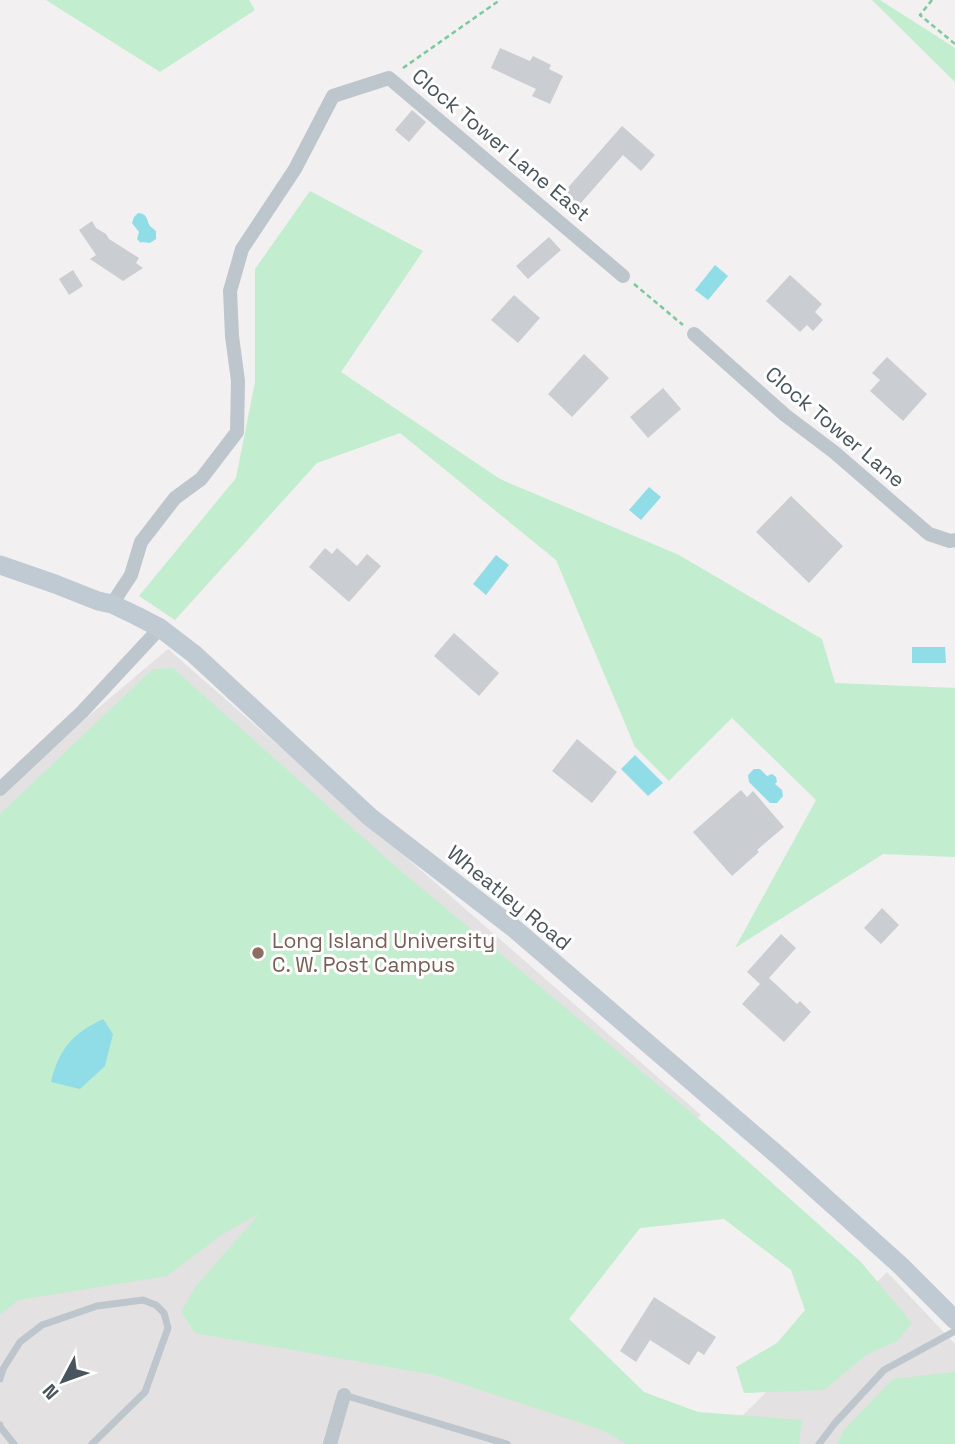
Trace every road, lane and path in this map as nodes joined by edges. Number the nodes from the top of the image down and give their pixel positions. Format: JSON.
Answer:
{"nodes":[{"id":1,"x":500,"y":0,"type":"edge"},
{"id":2,"x":932,"y":0,"type":"edge"},
{"id":3,"x":955,"y":44,"type":"edge"},
{"id":4,"x":389,"y":78,"type":"junction"},
{"id":5,"x":623,"y":276,"type":"joint"},
{"id":6,"x":694,"y":334,"type":"joint"},
{"id":7,"x":955,"y":540,"type":"edge"},
{"id":8,"x":0,"y":565,"type":"edge"},
{"id":9,"x":112,"y":604,"type":"junction"},
{"id":10,"x":160,"y":628,"type":"junction"},
{"id":11,"x":0,"y":789,"type":"edge"},
{"id":12,"x":955,"y":1320,"type":"edge"},
{"id":13,"x":955,"y":1331,"type":"edge"},
{"id":14,"x":0,"y":1380,"type":"edge"},
{"id":15,"x":344,"y":1395,"type":"joint"},
{"id":16,"x":0,"y":1425,"type":"edge"},
{"id":17,"x":14,"y":1444,"type":"edge"},
{"id":18,"x":92,"y":1444,"type":"edge"},
{"id":19,"x":330,"y":1444,"type":"edge"},
{"id":20,"x":507,"y":1444,"type":"edge"},
{"id":21,"x":819,"y":1444,"type":"edge"}],
"edges":[{"from":1,"to":4,"type":"path"},
{"from":2,"to":3,"type":"path"},
{"from":4,"to":5,"type":"street","name":"Clock Tower Lane East"},
{"from":4,"to":9,"type":"street","name":"Clock Tower Lane East"},
{"from":5,"to":6,"type":"path"},
{"from":6,"to":7,"type":"street","name":"Clock Tower Lane"},
{"from":8,"to":9,"type":"main road","name":"Wheatley Road"},
{"from":9,"to":10,"type":"main road","name":"Wheatley Road"},
{"from":10,"to":11,"type":"street"},
{"from":10,"to":12,"type":"main road","name":"Wheatley Road"},
{"from":13,"to":21,"type":"lane"},
{"from":14,"to":18,"type":"lane"},
{"from":15,"to":19,"type":"street"},
{"from":15,"to":20,"type":"lane"},
{"from":16,"to":17,"type":"lane"}]}
